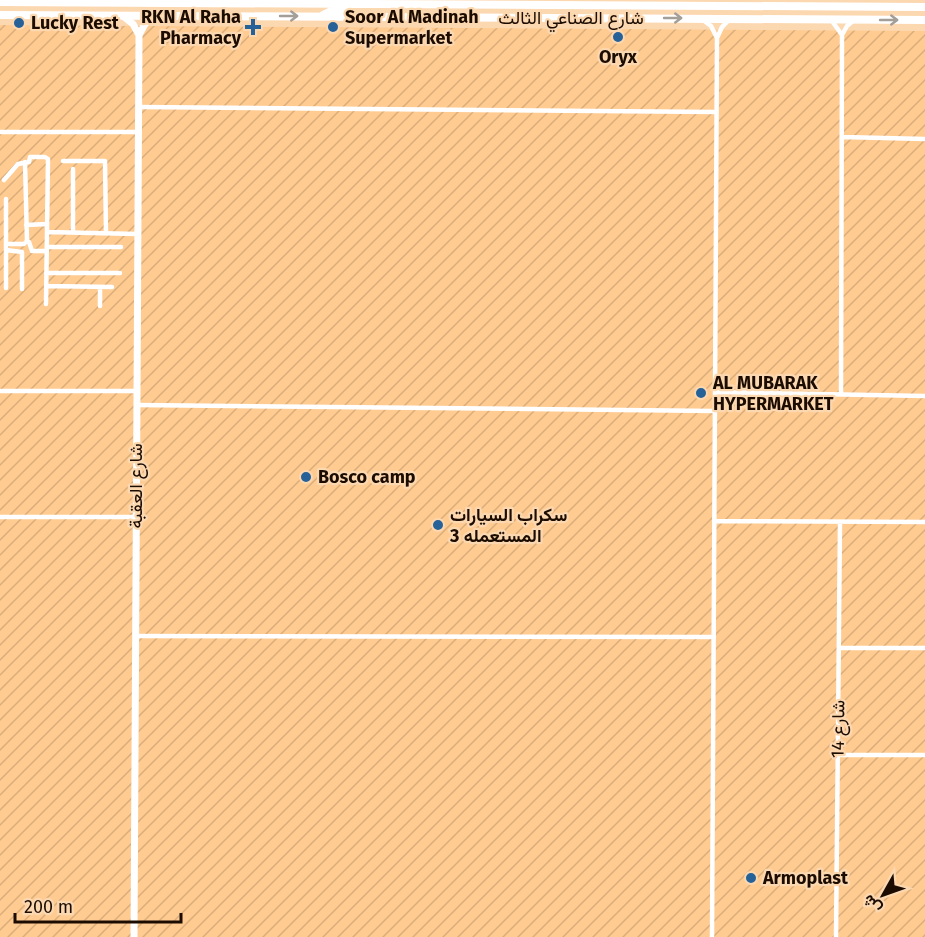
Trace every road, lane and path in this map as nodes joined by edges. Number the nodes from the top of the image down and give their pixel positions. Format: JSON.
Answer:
{"nodes":[{"id":1,"x":878,"y":0,"type":"edge"},
{"id":2,"x":888,"y":0,"type":"edge"},
{"id":3,"x":23,"y":1,"type":"edge"},
{"id":4,"x":2,"y":2,"type":"edge"},
{"id":5,"x":325,"y":2,"type":"edge"},
{"id":6,"x":345,"y":2,"type":"edge"},
{"id":7,"x":601,"y":3,"type":"edge"},
{"id":8,"x":619,"y":3,"type":"edge"},
{"id":9,"x":425,"y":5,"type":"junction"},
{"id":10,"x":869,"y":7,"type":"junction"},
{"id":11,"x":896,"y":7,"type":"junction"},
{"id":12,"x":925,"y":8,"type":"edge"},
{"id":13,"x":0,"y":15,"type":"edge"},
{"id":14,"x":123,"y":15,"type":"junction"},
{"id":15,"x":155,"y":15,"type":"junction"},
{"id":16,"x":322,"y":16,"type":"junction"},
{"id":17,"x":394,"y":16,"type":"junction"},
{"id":18,"x":699,"y":18,"type":"junction"},
{"id":19,"x":732,"y":19,"type":"junction"},
{"id":20,"x":830,"y":19,"type":"junction"},
{"id":21,"x":856,"y":20,"type":"junction"},
{"id":22,"x":925,"y":20,"type":"edge"},
{"id":23,"x":139,"y":35,"type":"junction"},
{"id":24,"x":842,"y":35,"type":"junction"},
{"id":25,"x":717,"y":39,"type":"junction"},
{"id":26,"x":139,"y":107,"type":"junction"},
{"id":27,"x":716,"y":112,"type":"junction"},
{"id":28,"x":0,"y":132,"type":"edge"},
{"id":29,"x":138,"y":132,"type":"junction"},
{"id":30,"x":842,"y":137,"type":"junction"},
{"id":31,"x":925,"y":139,"type":"edge"},
{"id":32,"x":63,"y":161,"type":"dead end"},
{"id":33,"x":25,"y":162,"type":"junction"},
{"id":34,"x":73,"y":169,"type":"dead end"},
{"id":35,"x":4,"y":180,"type":"dead end"},
{"id":36,"x":6,"y":198,"type":"dead end"},
{"id":37,"x":47,"y":224,"type":"junction"},
{"id":38,"x":26,"y":225,"type":"junction"},
{"id":39,"x":47,"y":232,"type":"junction"},
{"id":40,"x":73,"y":232,"type":"junction"},
{"id":41,"x":88,"y":232,"type":"junction"},
{"id":42,"x":106,"y":233,"type":"junction"},
{"id":43,"x":137,"y":234,"type":"junction"},
{"id":44,"x":27,"y":241,"type":"junction"},
{"id":45,"x":6,"y":247,"type":"junction"},
{"id":46,"x":88,"y":247,"type":"junction"},
{"id":47,"x":121,"y":247,"type":"dead end"},
{"id":48,"x":47,"y":249,"type":"junction"},
{"id":49,"x":46,"y":273,"type":"junction"},
{"id":50,"x":88,"y":273,"type":"junction"},
{"id":51,"x":120,"y":273,"type":"dead end"},
{"id":52,"x":46,"y":286,"type":"junction"},
{"id":53,"x":88,"y":286,"type":"junction"},
{"id":54,"x":100,"y":286,"type":"junction"},
{"id":55,"x":112,"y":287,"type":"dead end"},
{"id":56,"x":6,"y":288,"type":"dead end"},
{"id":57,"x":22,"y":289,"type":"dead end"},
{"id":58,"x":46,"y":304,"type":"dead end"},
{"id":59,"x":100,"y":306,"type":"dead end"},
{"id":60,"x":0,"y":391,"type":"edge"},
{"id":61,"x":137,"y":391,"type":"junction"},
{"id":62,"x":715,"y":393,"type":"junction"},
{"id":63,"x":841,"y":394,"type":"junction"},
{"id":64,"x":925,"y":396,"type":"edge"},
{"id":65,"x":137,"y":405,"type":"junction"},
{"id":66,"x":715,"y":411,"type":"junction"},
{"id":67,"x":0,"y":517,"type":"edge"},
{"id":68,"x":136,"y":517,"type":"junction"},
{"id":69,"x":714,"y":521,"type":"junction"},
{"id":70,"x":840,"y":522,"type":"junction"},
{"id":71,"x":925,"y":522,"type":"edge"},
{"id":72,"x":136,"y":636,"type":"junction"},
{"id":73,"x":714,"y":637,"type":"junction"},
{"id":74,"x":839,"y":648,"type":"junction"},
{"id":75,"x":925,"y":648,"type":"edge"},
{"id":76,"x":838,"y":755,"type":"junction"},
{"id":77,"x":925,"y":755,"type":"edge"},
{"id":78,"x":134,"y":937,"type":"edge"},
{"id":79,"x":712,"y":937,"type":"edge"},
{"id":80,"x":836,"y":937,"type":"edge"}],
"edges":[{"from":1,"to":10,"type":"street"},
{"from":2,"to":11,"type":"street"},
{"from":3,"to":4,"type":"main road","name":"شارع الصناعي الثالث"},
{"from":3,"to":5,"type":"main road","name":"شارع الصناعي الثالث"},
{"from":5,"to":6,"type":"main road","name":"شارع الصناعي الثالث"},
{"from":6,"to":9,"type":"main road","name":"شارع الصناعي الثالث"},
{"from":6,"to":16,"type":"main road"},
{"from":7,"to":8,"type":"main road","name":"شارع الصناعي الثالث"},
{"from":7,"to":9,"type":"main road","name":"شارع الصناعي الثالث"},
{"from":8,"to":10,"type":"main road","name":"شارع الصناعي الثالث"},
{"from":9,"to":17,"type":"main road"},
{"from":10,"to":11,"type":"main road","name":"شارع الصناعي الثالث"},
{"from":11,"to":12,"type":"main road","name":"شارع الصناعي الثالث"},
{"from":13,"to":14,"type":"main road","name":"شارع الصناعي الثالث"},
{"from":14,"to":15,"type":"main road","name":"شارع الصناعي الثالث"},
{"from":14,"to":23,"type":"street"},
{"from":15,"to":16,"type":"main road","name":"شارع الصناعي الثالث","one_way":true},
{"from":15,"to":23,"type":"street"},
{"from":16,"to":17,"type":"main road","name":"شارع الصناعي الثالث"},
{"from":17,"to":18,"type":"main road","name":"شارع الصناعي الثالث","one_way":true},
{"from":18,"to":19,"type":"main road","name":"شارع الصناعي الثالث"},
{"from":18,"to":25,"type":"street"},
{"from":19,"to":20,"type":"main road","name":"شارع الصناعي الثالث"},
{"from":19,"to":25,"type":"street"},
{"from":20,"to":21,"type":"main road","name":"شارع الصناعي الثالث"},
{"from":20,"to":24,"type":"street"},
{"from":21,"to":22,"type":"main road","name":"شارع الصناعي الثالث","one_way":true},
{"from":21,"to":24,"type":"street"},
{"from":23,"to":26,"type":"street","name":"شارع العقبة"},
{"from":24,"to":30,"type":"street"},
{"from":25,"to":27,"type":"street"},
{"from":26,"to":27,"type":"street"},
{"from":26,"to":29,"type":"street","name":"شارع العقبة"},
{"from":27,"to":62,"type":"street"},
{"from":28,"to":29,"type":"street"},
{"from":29,"to":43,"type":"street","name":"شارع العقبة"},
{"from":30,"to":31,"type":"street"},
{"from":30,"to":63,"type":"street"},
{"from":32,"to":42,"type":"street"},
{"from":33,"to":35,"type":"street"},
{"from":33,"to":37,"type":"street"},
{"from":33,"to":38,"type":"street"},
{"from":34,"to":40,"type":"street"},
{"from":36,"to":45,"type":"street"},
{"from":37,"to":38,"type":"street"},
{"from":37,"to":39,"type":"street"},
{"from":38,"to":44,"type":"street"},
{"from":39,"to":40,"type":"street"},
{"from":39,"to":48,"type":"street"},
{"from":40,"to":41,"type":"street"},
{"from":41,"to":42,"type":"street"},
{"from":41,"to":46,"type":"street"},
{"from":42,"to":43,"type":"street"},
{"from":43,"to":61,"type":"street","name":"شارع العقبة"},
{"from":44,"to":45,"type":"street"},
{"from":44,"to":48,"type":"street"},
{"from":45,"to":56,"type":"street"},
{"from":45,"to":57,"type":"street"},
{"from":46,"to":47,"type":"street"},
{"from":46,"to":48,"type":"street"},
{"from":48,"to":49,"type":"street"},
{"from":49,"to":50,"type":"street"},
{"from":49,"to":52,"type":"street"},
{"from":50,"to":51,"type":"street"},
{"from":50,"to":53,"type":"street"},
{"from":52,"to":53,"type":"street"},
{"from":52,"to":58,"type":"street"},
{"from":53,"to":54,"type":"street"},
{"from":54,"to":55,"type":"street"},
{"from":54,"to":59,"type":"street"},
{"from":60,"to":61,"type":"street"},
{"from":61,"to":65,"type":"street","name":"شارع العقبة"},
{"from":62,"to":63,"type":"street"},
{"from":62,"to":66,"type":"street"},
{"from":63,"to":64,"type":"street"},
{"from":65,"to":66,"type":"street"},
{"from":65,"to":68,"type":"street","name":"شارع العقبة"},
{"from":66,"to":69,"type":"street"},
{"from":67,"to":68,"type":"street"},
{"from":68,"to":72,"type":"street","name":"شارع العقبة"},
{"from":69,"to":70,"type":"street"},
{"from":69,"to":73,"type":"street"},
{"from":70,"to":71,"type":"street"},
{"from":70,"to":74,"type":"street","name":"شارع 14"},
{"from":72,"to":73,"type":"street"},
{"from":72,"to":78,"type":"street","name":"شارع العقبة"},
{"from":73,"to":79,"type":"street"},
{"from":74,"to":75,"type":"street"},
{"from":74,"to":76,"type":"street","name":"شارع 14"},
{"from":76,"to":77,"type":"street"},
{"from":76,"to":80,"type":"street","name":"شارع 14"}]}
